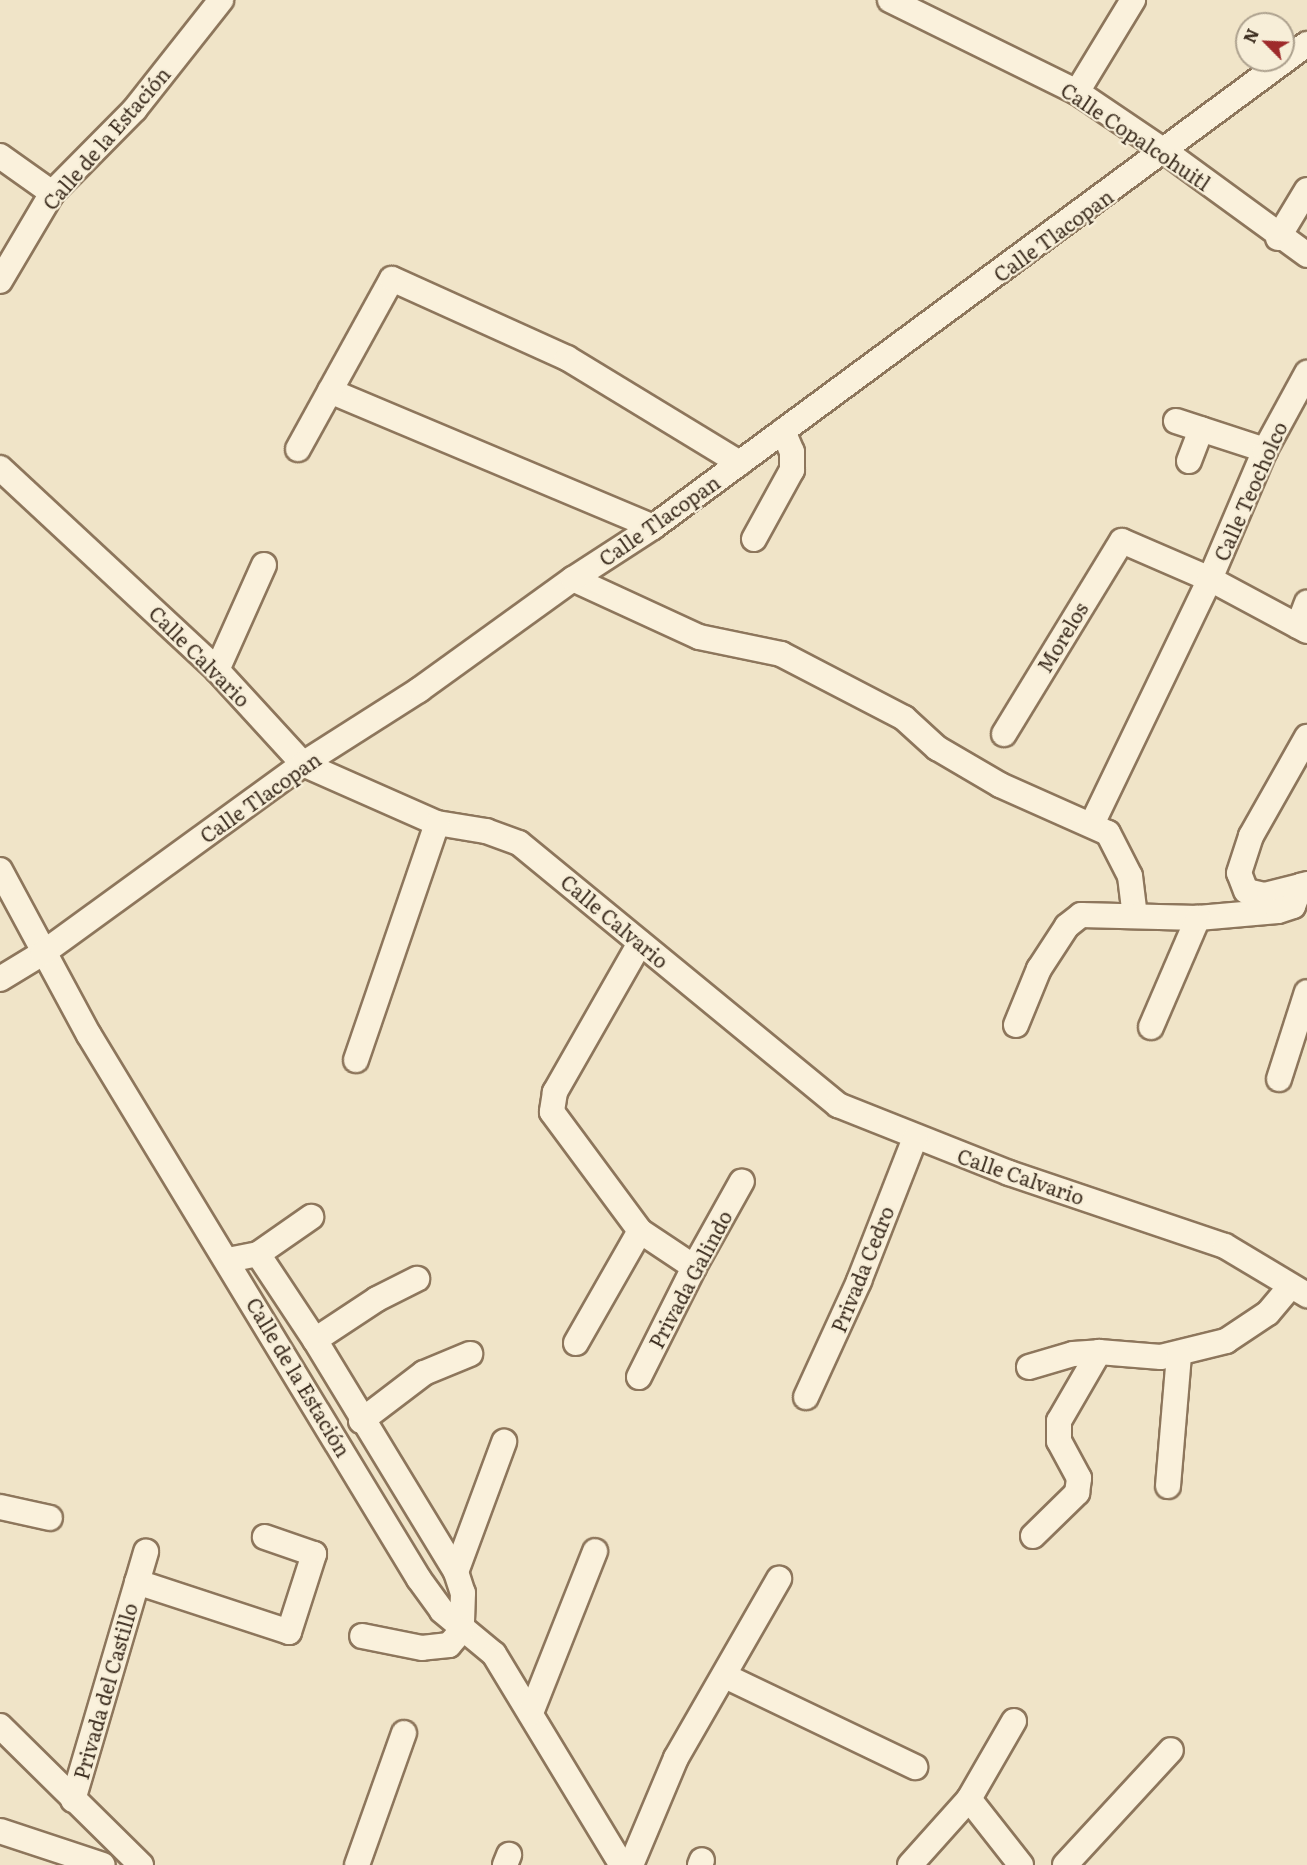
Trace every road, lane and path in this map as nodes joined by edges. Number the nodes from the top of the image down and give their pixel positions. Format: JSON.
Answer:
{"nodes":[{"id":1,"x":221,"y":0,"type":"edge"},
{"id":2,"x":890,"y":0,"type":"edge"},
{"id":3,"x":1133,"y":0,"type":"edge"},
{"id":4,"x":1307,"y":44,"type":"edge"},
{"id":5,"x":1077,"y":92,"type":"junction"},
{"id":6,"x":1166,"y":152,"type":"junction"},
{"id":7,"x":0,"y":156,"type":"edge"},
{"id":8,"x":1307,"y":190,"type":"edge"},
{"id":9,"x":52,"y":193,"type":"junction"},
{"id":10,"x":1278,"y":238,"type":"junction"},
{"id":11,"x":1307,"y":255,"type":"edge"},
{"id":12,"x":0,"y":281,"type":"edge"},
{"id":13,"x":1307,"y":373,"type":"edge"},
{"id":14,"x":330,"y":391,"type":"junction"},
{"id":15,"x":1176,"y":421,"type":"dead end"},
{"id":16,"x":1201,"y":429,"type":"junction"},
{"id":17,"x":783,"y":431,"type":"junction"},
{"id":18,"x":298,"y":449,"type":"dead end"},
{"id":19,"x":1265,"y":450,"type":"junction"},
{"id":20,"x":1189,"y":461,"type":"dead end"},
{"id":21,"x":740,"y":463,"type":"junction"},
{"id":22,"x":0,"y":468,"type":"edge"},
{"id":23,"x":653,"y":527,"type":"junction"},
{"id":24,"x":754,"y":539,"type":"dead end"},
{"id":25,"x":264,"y":565,"type":"dead end"},
{"id":26,"x":573,"y":579,"type":"junction"},
{"id":27,"x":1210,"y":579,"type":"junction"},
{"id":28,"x":1307,"y":603,"type":"edge"},
{"id":29,"x":1302,"y":628,"type":"edge"},
{"id":30,"x":217,"y":670,"type":"junction"},
{"id":31,"x":1004,"y":734,"type":"dead end"},
{"id":32,"x":1307,"y":737,"type":"edge"},
{"id":33,"x":303,"y":764,"type":"junction"},
{"id":34,"x":437,"y":823,"type":"junction"},
{"id":35,"x":1092,"y":824,"type":"junction"},
{"id":36,"x":0,"y":870,"type":"edge"},
{"id":37,"x":1304,"y":885,"type":"edge"},
{"id":38,"x":1135,"y":915,"type":"junction"},
{"id":39,"x":1198,"y":918,"type":"junction"},
{"id":40,"x":640,"y":943,"type":"junction"},
{"id":41,"x":43,"y":953,"type":"junction"},
{"id":42,"x":0,"y":979,"type":"edge"},
{"id":43,"x":1307,"y":992,"type":"edge"},
{"id":44,"x":1016,"y":1025,"type":"dead end"},
{"id":45,"x":1151,"y":1027,"type":"dead end"},
{"id":46,"x":356,"y":1060,"type":"dead end"},
{"id":47,"x":1279,"y":1079,"type":"dead end"},
{"id":48,"x":915,"y":1138,"type":"junction"},
{"id":49,"x":742,"y":1181,"type":"dead end"},
{"id":50,"x":311,"y":1217,"type":"dead end"},
{"id":51,"x":640,"y":1231,"type":"junction"},
{"id":52,"x":258,"y":1254,"type":"junction"},
{"id":53,"x":228,"y":1260,"type":"junction"},
{"id":54,"x":694,"y":1267,"type":"junction"},
{"id":55,"x":417,"y":1279,"type":"dead end"},
{"id":56,"x":1299,"y":1291,"type":"edge"},
{"id":57,"x":315,"y":1340,"type":"junction"},
{"id":58,"x":576,"y":1342,"type":"dead end"},
{"id":59,"x":1099,"y":1352,"type":"junction"},
{"id":60,"x":470,"y":1354,"type":"dead end"},
{"id":61,"x":1179,"y":1354,"type":"junction"},
{"id":62,"x":1029,"y":1366,"type":"dead end"},
{"id":63,"x":639,"y":1377,"type":"dead end"},
{"id":64,"x":806,"y":1397,"type":"dead end"},
{"id":65,"x":362,"y":1421,"type":"junction"},
{"id":66,"x":504,"y":1442,"type":"dead end"},
{"id":67,"x":1168,"y":1486,"type":"dead end"},
{"id":68,"x":0,"y":1507,"type":"edge"},
{"id":69,"x":50,"y":1518,"type":"dead end"},
{"id":70,"x":1033,"y":1536,"type":"dead end"},
{"id":71,"x":265,"y":1537,"type":"dead end"},
{"id":72,"x":595,"y":1551,"type":"dead end"},
{"id":73,"x":146,"y":1552,"type":"dead end"},
{"id":74,"x":456,"y":1572,"type":"junction"},
{"id":75,"x":779,"y":1579,"type":"dead end"},
{"id":76,"x":137,"y":1582,"type":"junction"},
{"id":77,"x":462,"y":1630,"type":"junction"},
{"id":78,"x":362,"y":1636,"type":"dead end"},
{"id":79,"x":725,"y":1676,"type":"junction"},
{"id":80,"x":531,"y":1713,"type":"junction"},
{"id":81,"x":1014,"y":1721,"type":"dead end"},
{"id":82,"x":0,"y":1726,"type":"edge"},
{"id":83,"x":404,"y":1733,"type":"dead end"},
{"id":84,"x":1171,"y":1750,"type":"dead end"},
{"id":85,"x":915,"y":1767,"type":"dead end"},
{"id":86,"x":969,"y":1798,"type":"junction"},
{"id":87,"x":73,"y":1800,"type":"junction"},
{"id":88,"x":0,"y":1831,"type":"edge"},
{"id":89,"x":118,"y":1854,"type":"edge"},
{"id":90,"x":103,"y":1865,"type":"edge"},
{"id":91,"x":141,"y":1865,"type":"edge"},
{"id":92,"x":357,"y":1865,"type":"edge"},
{"id":93,"x":622,"y":1865,"type":"edge"},
{"id":94,"x":631,"y":1865,"type":"edge"},
{"id":95,"x":910,"y":1865,"type":"edge"},
{"id":96,"x":1021,"y":1865,"type":"edge"},
{"id":97,"x":1065,"y":1865,"type":"edge"}],
"edges":[{"from":1,"to":9,"type":"street","name":"Calle de la Estación"},
{"from":2,"to":5,"type":"street","name":"Calle Copalcohuitl"},
{"from":3,"to":5,"type":"street"},
{"from":4,"to":6,"type":"street","name":"Calle Tlacopan"},
{"from":5,"to":6,"type":"street","name":"Calle Copalcohuitl"},
{"from":6,"to":10,"type":"street","name":"Calle Copalcohuitl"},
{"from":6,"to":17,"type":"street","name":"Calle Tlacopan"},
{"from":7,"to":9,"type":"street"},
{"from":8,"to":10,"type":"street"},
{"from":9,"to":12,"type":"street","name":"Calle de la Estación"},
{"from":10,"to":11,"type":"street","name":"Calle Copalcohuitl"},
{"from":13,"to":19,"type":"street","name":"Calle Teocholco"},
{"from":14,"to":18,"type":"street"},
{"from":14,"to":21,"type":"street"},
{"from":14,"to":23,"type":"street"},
{"from":15,"to":16,"type":"street"},
{"from":16,"to":19,"type":"street"},
{"from":16,"to":20,"type":"street"},
{"from":17,"to":21,"type":"street","name":"Calle Tlacopan"},
{"from":17,"to":24,"type":"street"},
{"from":19,"to":27,"type":"street","name":"Calle Teocholco"},
{"from":21,"to":23,"type":"street","name":"Calle Tlacopan"},
{"from":22,"to":30,"type":"street","name":"Calle Calvario"},
{"from":23,"to":26,"type":"street","name":"Calle Tlacopan"},
{"from":25,"to":30,"type":"street"},
{"from":26,"to":33,"type":"street","name":"Calle Tlacopan"},
{"from":26,"to":35,"type":"street"},
{"from":27,"to":29,"type":"street"},
{"from":27,"to":31,"type":"street","name":"Morelos"},
{"from":27,"to":35,"type":"street","name":"Calle Teocholco"},
{"from":28,"to":29,"type":"street"},
{"from":30,"to":33,"type":"street","name":"Calle Calvario"},
{"from":32,"to":37,"type":"street"},
{"from":33,"to":34,"type":"street","name":"Calle Calvario"},
{"from":33,"to":41,"type":"street","name":"Calle Tlacopan"},
{"from":34,"to":40,"type":"street","name":"Calle Calvario"},
{"from":34,"to":46,"type":"street"},
{"from":35,"to":38,"type":"street"},
{"from":36,"to":41,"type":"street","name":"Calle de la Estación"},
{"from":37,"to":39,"type":"street"},
{"from":38,"to":39,"type":"street"},
{"from":38,"to":44,"type":"street"},
{"from":39,"to":45,"type":"street"},
{"from":40,"to":48,"type":"street","name":"Calle Calvario"},
{"from":40,"to":51,"type":"street"},
{"from":41,"to":42,"type":"street","name":"Calle Tlacopan"},
{"from":41,"to":53,"type":"street","name":"Calle de la Estación"},
{"from":43,"to":47,"type":"street"},
{"from":48,"to":56,"type":"street","name":"Calle Calvario"},
{"from":48,"to":64,"type":"street","name":"Privada Cedro"},
{"from":49,"to":54,"type":"street","name":"Privada Galindo"},
{"from":50,"to":52,"type":"street"},
{"from":51,"to":54,"type":"street"},
{"from":51,"to":58,"type":"street"},
{"from":52,"to":53,"type":"street"},
{"from":52,"to":57,"type":"street"},
{"from":53,"to":77,"type":"street","name":"Calle de la Estación"},
{"from":54,"to":63,"type":"street","name":"Privada Galindo"},
{"from":55,"to":57,"type":"street"},
{"from":56,"to":61,"type":"street"},
{"from":57,"to":65,"type":"street"},
{"from":59,"to":61,"type":"street"},
{"from":59,"to":62,"type":"street"},
{"from":59,"to":70,"type":"street"},
{"from":60,"to":65,"type":"street"},
{"from":61,"to":67,"type":"street"},
{"from":65,"to":74,"type":"street"},
{"from":66,"to":74,"type":"street"},
{"from":68,"to":69,"type":"street"},
{"from":71,"to":76,"type":"street","name":"Privada del Castillo"},
{"from":72,"to":80,"type":"street"},
{"from":73,"to":76,"type":"street","name":"Privada del Castillo"},
{"from":74,"to":77,"type":"street"},
{"from":75,"to":79,"type":"street"},
{"from":76,"to":87,"type":"street","name":"Privada del Castillo"},
{"from":77,"to":78,"type":"street"},
{"from":77,"to":80,"type":"street","name":"Calle de la Estación"},
{"from":79,"to":85,"type":"street"},
{"from":79,"to":94,"type":"street"},
{"from":80,"to":93,"type":"street","name":"Calle de la Estación"},
{"from":81,"to":86,"type":"street"},
{"from":82,"to":87,"type":"street"},
{"from":83,"to":92,"type":"street"},
{"from":84,"to":97,"type":"street"},
{"from":86,"to":95,"type":"street"},
{"from":86,"to":96,"type":"street"},
{"from":87,"to":89,"type":"street"},
{"from":88,"to":90,"type":"street"},
{"from":89,"to":91,"type":"street"}]}
